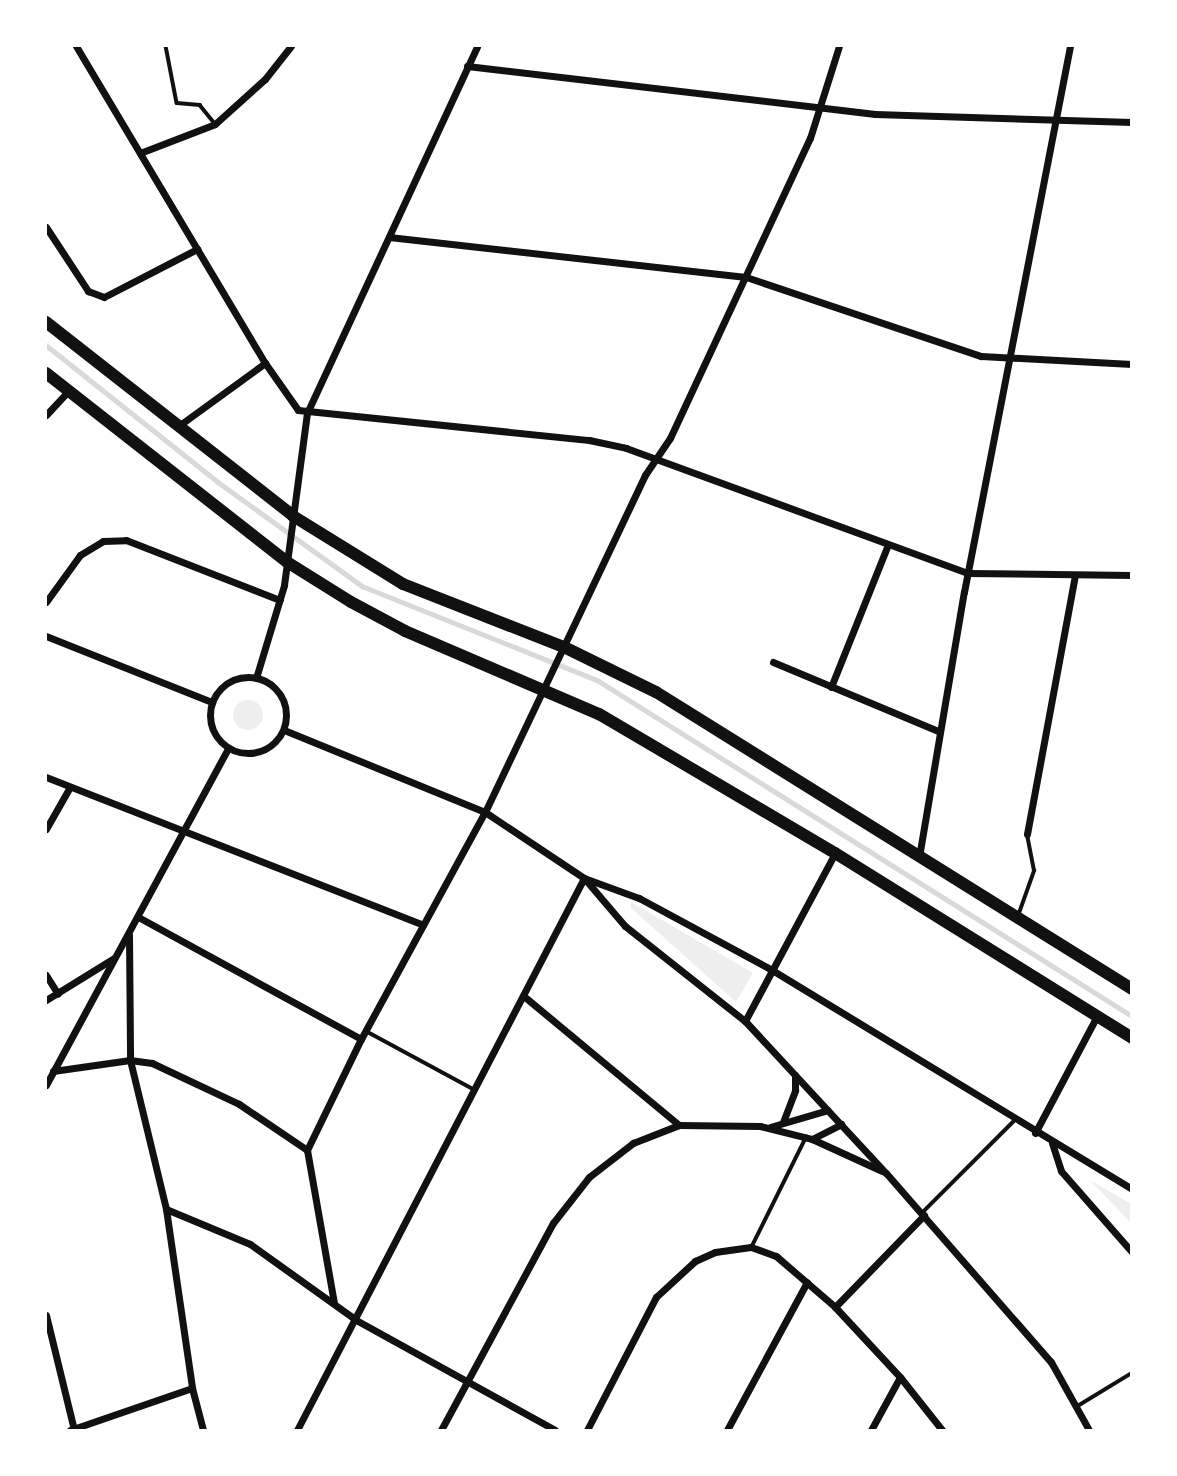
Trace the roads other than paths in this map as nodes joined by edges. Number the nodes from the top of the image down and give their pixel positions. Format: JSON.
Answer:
{"nodes":[{"id":1,"x":76,"y":46,"type":"edge"},
{"id":2,"x":166,"y":46,"type":"edge"},
{"id":3,"x":291,"y":46,"type":"edge"},
{"id":4,"x":477,"y":46,"type":"edge"},
{"id":5,"x":839,"y":46,"type":"edge"},
{"id":6,"x":1070,"y":46,"type":"edge"},
{"id":7,"x":467,"y":66,"type":"junction"},
{"id":8,"x":822,"y":107,"type":"junction"},
{"id":9,"x":1055,"y":122,"type":"junction"},
{"id":10,"x":1132,"y":122,"type":"edge"},
{"id":11,"x":215,"y":124,"type":"junction"},
{"id":12,"x":140,"y":153,"type":"junction"},
{"id":13,"x":46,"y":227,"type":"edge"},
{"id":14,"x":389,"y":237,"type":"junction"},
{"id":15,"x":197,"y":249,"type":"junction"},
{"id":16,"x":747,"y":277,"type":"junction"},
{"id":17,"x":46,"y":323,"type":"edge"},
{"id":18,"x":1009,"y":358,"type":"junction"},
{"id":19,"x":265,"y":363,"type":"junction"},
{"id":20,"x":1132,"y":364,"type":"edge"},
{"id":21,"x":46,"y":373,"type":"edge"},
{"id":22,"x":68,"y":391,"type":"junction"},
{"id":23,"x":307,"y":413,"type":"junction"},
{"id":24,"x":46,"y":415,"type":"edge"},
{"id":25,"x":176,"y":428,"type":"junction"},
{"id":26,"x":657,"y":457,"type":"junction"},
{"id":27,"x":293,"y":522,"type":"junction"},
{"id":28,"x":887,"y":547,"type":"junction"},
{"id":29,"x":287,"y":562,"type":"junction"},
{"id":30,"x":967,"y":573,"type":"junction"},
{"id":31,"x":1075,"y":575,"type":"junction"},
{"id":32,"x":1132,"y":575,"type":"edge"},
{"id":33,"x":280,"y":600,"type":"junction"},
{"id":34,"x":46,"y":602,"type":"edge"},
{"id":35,"x":46,"y":636,"type":"edge"},
{"id":36,"x":564,"y":652,"type":"junction"},
{"id":37,"x":773,"y":662,"type":"dead end"},
{"id":38,"x":256,"y":678,"type":"junction"},
{"id":39,"x":831,"y":687,"type":"junction"},
{"id":40,"x":547,"y":690,"type":"junction"},
{"id":41,"x":212,"y":702,"type":"junction"},
{"id":42,"x":284,"y":730,"type":"junction"},
{"id":43,"x":938,"y":731,"type":"junction"},
{"id":44,"x":228,"y":748,"type":"junction"},
{"id":45,"x":46,"y":777,"type":"edge"},
{"id":46,"x":70,"y":787,"type":"junction"},
{"id":47,"x":485,"y":812,"type":"junction"},
{"id":48,"x":46,"y":829,"type":"edge"},
{"id":49,"x":186,"y":830,"type":"junction"},
{"id":50,"x":1027,"y":834,"type":"joint"},
{"id":51,"x":835,"y":853,"type":"junction"},
{"id":52,"x":919,"y":859,"type":"junction"},
{"id":53,"x":584,"y":878,"type":"junction"},
{"id":54,"x":1017,"y":916,"type":"junction"},
{"id":55,"x":139,"y":918,"type":"junction"},
{"id":56,"x":423,"y":925,"type":"junction"},
{"id":57,"x":129,"y":935,"type":"junction"},
{"id":58,"x":115,"y":958,"type":"junction"},
{"id":59,"x":772,"y":970,"type":"junction"},
{"id":60,"x":46,"y":975,"type":"edge"},
{"id":61,"x":1132,"y":989,"type":"edge"},
{"id":62,"x":58,"y":994,"type":"junction"},
{"id":63,"x":526,"y":998,"type":"junction"},
{"id":64,"x":46,"y":1000,"type":"edge"},
{"id":65,"x":1097,"y":1016,"type":"junction"},
{"id":66,"x":745,"y":1021,"type":"junction"},
{"id":67,"x":366,"y":1031,"type":"junction"},
{"id":68,"x":1132,"y":1038,"type":"edge"},
{"id":69,"x":361,"y":1039,"type":"junction"},
{"id":70,"x":130,"y":1060,"type":"junction"},
{"id":71,"x":53,"y":1071,"type":"junction"},
{"id":72,"x":795,"y":1074,"type":"junction"},
{"id":73,"x":46,"y":1085,"type":"edge"},
{"id":74,"x":476,"y":1091,"type":"junction"},
{"id":75,"x":828,"y":1110,"type":"junction"},
{"id":76,"x":1016,"y":1119,"type":"junction"},
{"id":77,"x":783,"y":1122,"type":"junction"},
{"id":78,"x":841,"y":1124,"type":"junction"},
{"id":79,"x":678,"y":1125,"type":"junction"},
{"id":80,"x":770,"y":1128,"type":"junction"},
{"id":81,"x":1035,"y":1133,"type":"junction"},
{"id":82,"x":809,"y":1138,"type":"junction"},
{"id":83,"x":1052,"y":1143,"type":"junction"},
{"id":84,"x":307,"y":1150,"type":"junction"},
{"id":85,"x":886,"y":1173,"type":"junction"},
{"id":86,"x":1132,"y":1189,"type":"edge"},
{"id":87,"x":166,"y":1209,"type":"junction"},
{"id":88,"x":923,"y":1214,"type":"junction"},
{"id":89,"x":751,"y":1247,"type":"junction"},
{"id":90,"x":1132,"y":1252,"type":"edge"},
{"id":91,"x":807,"y":1282,"type":"junction"},
{"id":92,"x":334,"y":1303,"type":"junction"},
{"id":93,"x":835,"y":1307,"type":"junction"},
{"id":94,"x":46,"y":1315,"type":"edge"},
{"id":95,"x":356,"y":1320,"type":"junction"},
{"id":96,"x":1132,"y":1373,"type":"edge"},
{"id":97,"x":900,"y":1377,"type":"junction"},
{"id":98,"x":467,"y":1381,"type":"junction"},
{"id":99,"x":191,"y":1388,"type":"junction"},
{"id":100,"x":1076,"y":1407,"type":"junction"},
{"id":101,"x":73,"y":1430,"type":"edge"},
{"id":102,"x":203,"y":1430,"type":"edge"},
{"id":103,"x":297,"y":1430,"type":"edge"},
{"id":104,"x":441,"y":1430,"type":"edge"},
{"id":105,"x":555,"y":1430,"type":"edge"},
{"id":106,"x":587,"y":1430,"type":"edge"},
{"id":107,"x":727,"y":1430,"type":"edge"},
{"id":108,"x":871,"y":1430,"type":"edge"},
{"id":109,"x":942,"y":1430,"type":"edge"},
{"id":110,"x":1089,"y":1430,"type":"edge"}],
"edges":[{"from":1,"to":12,"type":"street"},
{"from":2,"to":11,"type":"lane"},
{"from":3,"to":11,"type":"street"},
{"from":4,"to":7,"type":"street"},
{"from":5,"to":8,"type":"street"},
{"from":6,"to":9,"type":"street"},
{"from":7,"to":8,"type":"street"},
{"from":7,"to":14,"type":"street"},
{"from":8,"to":9,"type":"street"},
{"from":8,"to":16,"type":"street"},
{"from":9,"to":10,"type":"street"},
{"from":9,"to":18,"type":"street"},
{"from":11,"to":12,"type":"street"},
{"from":12,"to":15,"type":"street"},
{"from":13,"to":15,"type":"street"},
{"from":14,"to":16,"type":"street"},
{"from":14,"to":23,"type":"street"},
{"from":15,"to":19,"type":"street"},
{"from":16,"to":18,"type":"street"},
{"from":16,"to":26,"type":"street"},
{"from":17,"to":25,"type":"main road"},
{"from":18,"to":20,"type":"street"},
{"from":18,"to":30,"type":"street"},
{"from":19,"to":23,"type":"street"},
{"from":19,"to":25,"type":"street"},
{"from":21,"to":22,"type":"main road"},
{"from":22,"to":24,"type":"street"},
{"from":22,"to":29,"type":"main road"},
{"from":23,"to":26,"type":"street"},
{"from":23,"to":27,"type":"street"},
{"from":25,"to":27,"type":"main road"},
{"from":26,"to":28,"type":"street"},
{"from":26,"to":36,"type":"street"},
{"from":27,"to":29,"type":"street"},
{"from":27,"to":36,"type":"main road"},
{"from":28,"to":30,"type":"street"},
{"from":28,"to":39,"type":"street"},
{"from":29,"to":33,"type":"street"},
{"from":29,"to":40,"type":"main road"},
{"from":30,"to":31,"type":"street"},
{"from":30,"to":43,"type":"street"},
{"from":31,"to":32,"type":"street"},
{"from":31,"to":50,"type":"street"},
{"from":33,"to":34,"type":"street"},
{"from":33,"to":38,"type":"street"},
{"from":35,"to":41,"type":"street"},
{"from":36,"to":40,"type":"street"},
{"from":36,"to":52,"type":"main road"},
{"from":37,"to":39,"type":"street"},
{"from":38,"to":41,"type":"street"},
{"from":38,"to":42,"type":"street"},
{"from":39,"to":43,"type":"street"},
{"from":40,"to":47,"type":"street"},
{"from":40,"to":51,"type":"main road"},
{"from":41,"to":44,"type":"street"},
{"from":42,"to":44,"type":"street"},
{"from":42,"to":47,"type":"street"},
{"from":43,"to":52,"type":"street"},
{"from":44,"to":49,"type":"street"},
{"from":45,"to":46,"type":"street"},
{"from":46,"to":48,"type":"street"},
{"from":46,"to":49,"type":"street"},
{"from":47,"to":53,"type":"street"},
{"from":47,"to":56,"type":"street"},
{"from":49,"to":55,"type":"street"},
{"from":49,"to":56,"type":"street"},
{"from":50,"to":54,"type":"lane"},
{"from":51,"to":59,"type":"street"},
{"from":51,"to":65,"type":"main road"},
{"from":52,"to":54,"type":"main road"},
{"from":53,"to":59,"type":"street"},
{"from":53,"to":63,"type":"street"},
{"from":53,"to":66,"type":"street"},
{"from":54,"to":61,"type":"main road"},
{"from":55,"to":57,"type":"street"},
{"from":55,"to":69,"type":"street"},
{"from":56,"to":67,"type":"street"},
{"from":57,"to":58,"type":"street"},
{"from":57,"to":70,"type":"street"},
{"from":58,"to":62,"type":"street"},
{"from":58,"to":71,"type":"street"},
{"from":59,"to":66,"type":"street"},
{"from":59,"to":76,"type":"street"},
{"from":60,"to":62,"type":"street"},
{"from":62,"to":64,"type":"street"},
{"from":63,"to":74,"type":"street"},
{"from":63,"to":79,"type":"street"},
{"from":65,"to":68,"type":"main road"},
{"from":65,"to":81,"type":"street"},
{"from":66,"to":72,"type":"street"},
{"from":67,"to":69,"type":"street"},
{"from":67,"to":74,"type":"lane"},
{"from":69,"to":84,"type":"street"},
{"from":70,"to":71,"type":"street"},
{"from":70,"to":84,"type":"street"},
{"from":70,"to":87,"type":"street"},
{"from":71,"to":73,"type":"street"},
{"from":72,"to":75,"type":"street"},
{"from":72,"to":77,"type":"street"},
{"from":74,"to":95,"type":"street"},
{"from":75,"to":77,"type":"street"},
{"from":75,"to":78,"type":"street"},
{"from":76,"to":81,"type":"street"},
{"from":76,"to":88,"type":"lane"},
{"from":77,"to":80,"type":"street"},
{"from":78,"to":82,"type":"street"},
{"from":78,"to":85,"type":"street"},
{"from":79,"to":80,"type":"street"},
{"from":79,"to":98,"type":"street"},
{"from":80,"to":82,"type":"street"},
{"from":81,"to":83,"type":"street"},
{"from":82,"to":85,"type":"street"},
{"from":82,"to":89,"type":"lane"},
{"from":83,"to":86,"type":"street"},
{"from":83,"to":90,"type":"street"},
{"from":84,"to":92,"type":"street"},
{"from":85,"to":88,"type":"street"},
{"from":87,"to":92,"type":"street"},
{"from":87,"to":99,"type":"street"},
{"from":88,"to":93,"type":"street"},
{"from":88,"to":100,"type":"street"},
{"from":89,"to":91,"type":"street"},
{"from":89,"to":106,"type":"street"},
{"from":91,"to":93,"type":"street"},
{"from":91,"to":107,"type":"street"},
{"from":92,"to":95,"type":"street"},
{"from":93,"to":97,"type":"street"},
{"from":94,"to":101,"type":"street"},
{"from":95,"to":98,"type":"street"},
{"from":95,"to":103,"type":"street"},
{"from":96,"to":100,"type":"lane"},
{"from":97,"to":108,"type":"street"},
{"from":97,"to":109,"type":"street"},
{"from":98,"to":104,"type":"street"},
{"from":98,"to":105,"type":"street"},
{"from":99,"to":101,"type":"street"},
{"from":99,"to":102,"type":"street"},
{"from":100,"to":110,"type":"street"}]}
